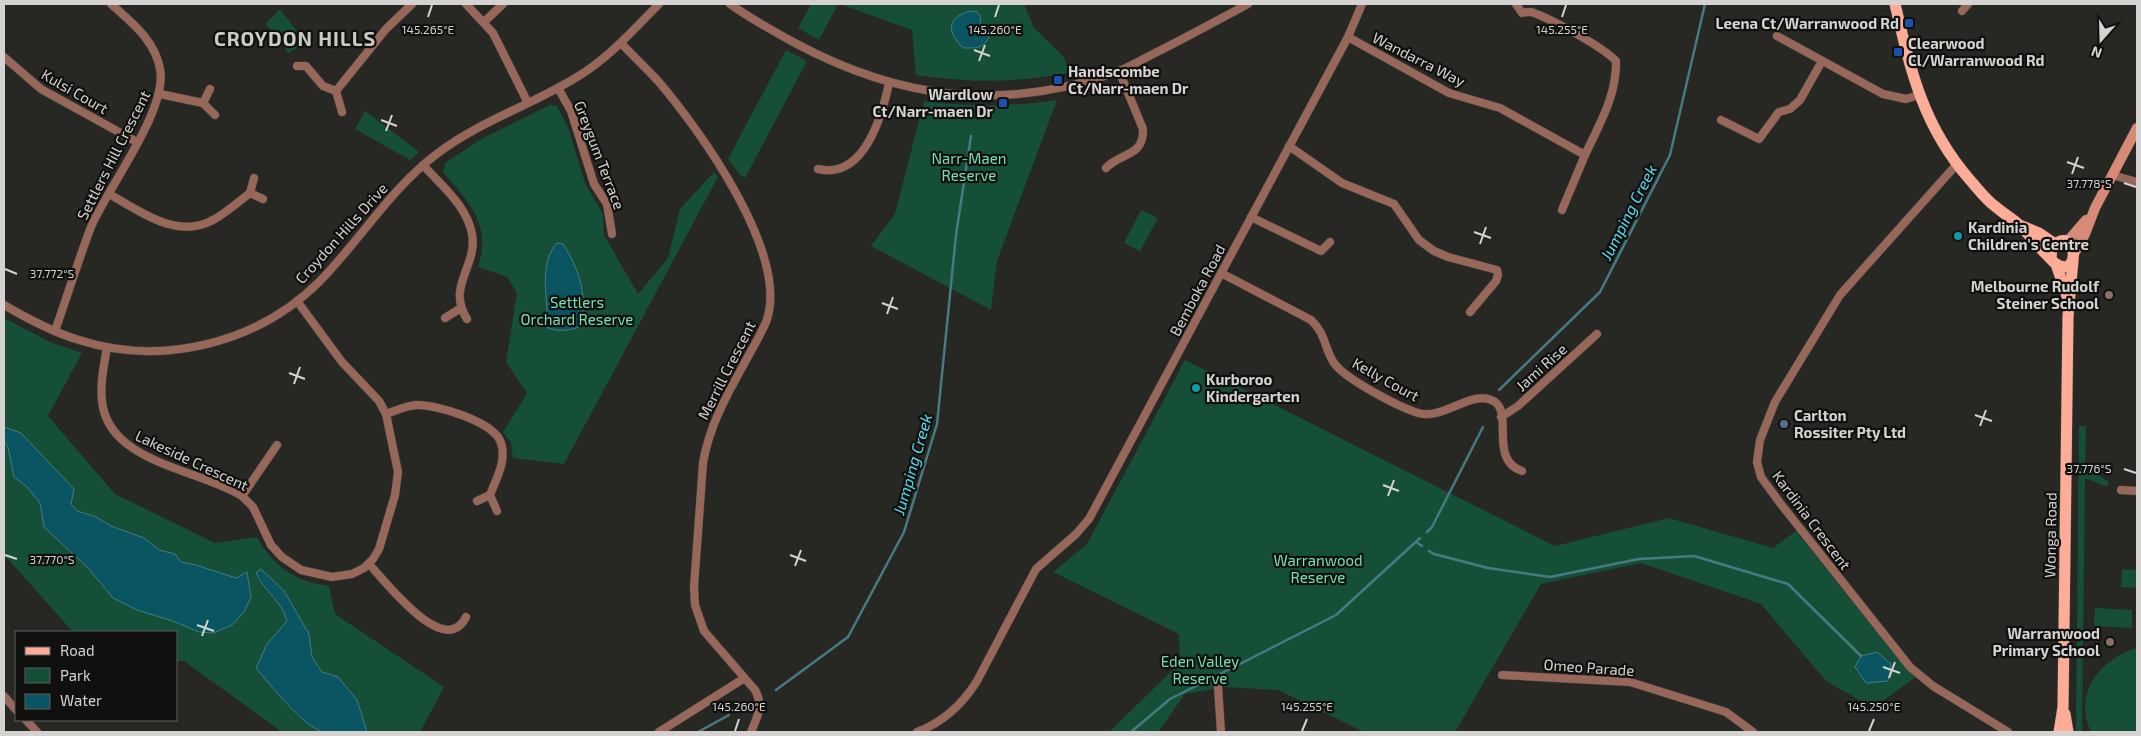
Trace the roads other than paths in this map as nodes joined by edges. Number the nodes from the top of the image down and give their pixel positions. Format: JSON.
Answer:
{"nodes":[{"id":1,"x":111,"y":4,"type":"edge"},
{"id":2,"x":412,"y":4,"type":"edge"},
{"id":3,"x":466,"y":4,"type":"edge"},
{"id":4,"x":504,"y":4,"type":"edge"},
{"id":5,"x":659,"y":4,"type":"edge"},
{"id":6,"x":730,"y":4,"type":"edge"},
{"id":7,"x":1248,"y":4,"type":"edge"},
{"id":8,"x":1516,"y":4,"type":"edge"},
{"id":9,"x":1895,"y":4,"type":"edge"},
{"id":10,"x":1968,"y":4,"type":"edge"},
{"id":11,"x":1361,"y":5,"type":"edge"},
{"id":12,"x":1962,"y":11,"type":"dead end"},
{"id":13,"x":484,"y":22,"type":"junction"},
{"id":14,"x":1777,"y":36,"type":"dead end"},
{"id":15,"x":1348,"y":37,"type":"junction"},
{"id":16,"x":621,"y":43,"type":"junction"},
{"id":17,"x":4,"y":57,"type":"edge"},
{"id":18,"x":1822,"y":61,"type":"junction"},
{"id":19,"x":297,"y":66,"type":"dead end"},
{"id":20,"x":1119,"y":71,"type":"junction"},
{"id":21,"x":889,"y":83,"type":"junction"},
{"id":22,"x":210,"y":88,"type":"dead end"},
{"id":23,"x":558,"y":88,"type":"junction"},
{"id":24,"x":336,"y":91,"type":"junction"},
{"id":25,"x":160,"y":94,"type":"junction"},
{"id":26,"x":1919,"y":95,"type":"junction"},
{"id":27,"x":203,"y":102,"type":"junction"},
{"id":28,"x":528,"y":102,"type":"junction"},
{"id":29,"x":342,"y":112,"type":"dead end"},
{"id":30,"x":215,"y":115,"type":"dead end"},
{"id":31,"x":1721,"y":120,"type":"dead end"},
{"id":32,"x":2137,"y":128,"type":"edge"},
{"id":33,"x":137,"y":142,"type":"junction"},
{"id":34,"x":1289,"y":146,"type":"junction"},
{"id":35,"x":1585,"y":155,"type":"junction"},
{"id":36,"x":1957,"y":164,"type":"junction"},
{"id":37,"x":423,"y":165,"type":"junction"},
{"id":38,"x":1106,"y":168,"type":"dead end"},
{"id":39,"x":818,"y":169,"type":"dead end"},
{"id":40,"x":2112,"y":176,"type":"junction"},
{"id":41,"x":254,"y":178,"type":"dead end"},
{"id":42,"x":2137,"y":182,"type":"edge"},
{"id":43,"x":250,"y":193,"type":"junction"},
{"id":44,"x":109,"y":194,"type":"junction"},
{"id":45,"x":263,"y":200,"type":"dead end"},
{"id":46,"x":2095,"y":208,"type":"junction"},
{"id":47,"x":1562,"y":210,"type":"dead end"},
{"id":48,"x":1251,"y":217,"type":"junction"},
{"id":49,"x":2018,"y":224,"type":"junction"},
{"id":50,"x":612,"y":234,"type":"dead end"},
{"id":51,"x":1330,"y":242,"type":"dead end"},
{"id":52,"x":2067,"y":242,"type":"junction"},
{"id":53,"x":2055,"y":244,"type":"junction"},
{"id":54,"x":2074,"y":256,"type":"junction"},
{"id":55,"x":2053,"y":261,"type":"junction"},
{"id":56,"x":1222,"y":274,"type":"junction"},
{"id":57,"x":297,"y":301,"type":"junction"},
{"id":58,"x":2069,"y":303,"type":"junction"},
{"id":59,"x":4,"y":305,"type":"edge"},
{"id":60,"x":460,"y":308,"type":"junction"},
{"id":61,"x":1470,"y":312,"type":"dead end"},
{"id":62,"x":445,"y":318,"type":"dead end"},
{"id":63,"x":467,"y":319,"type":"dead end"},
{"id":64,"x":55,"y":331,"type":"junction"},
{"id":65,"x":1597,"y":334,"type":"dead end"},
{"id":66,"x":107,"y":348,"type":"junction"},
{"id":67,"x":386,"y":414,"type":"junction"},
{"id":68,"x":1501,"y":417,"type":"junction"},
{"id":69,"x":277,"y":445,"type":"dead end"},
{"id":70,"x":1522,"y":471,"type":"dead end"},
{"id":71,"x":2121,"y":490,"type":"dead end"},
{"id":72,"x":2137,"y":491,"type":"edge"},
{"id":73,"x":490,"y":495,"type":"junction"},
{"id":74,"x":242,"y":496,"type":"junction"},
{"id":75,"x":477,"y":501,"type":"dead end"},
{"id":76,"x":497,"y":511,"type":"dead end"},
{"id":77,"x":369,"y":564,"type":"junction"},
{"id":78,"x":466,"y":617,"type":"dead end"},
{"id":79,"x":1502,"y":675,"type":"dead end"},
{"id":80,"x":743,"y":679,"type":"junction"},
{"id":81,"x":1218,"y":687,"type":"dead end"},
{"id":82,"x":4,"y":696,"type":"edge"},
{"id":83,"x":2063,"y":708,"type":"junction"},
{"id":84,"x":15,"y":709,"type":"edge"},
{"id":85,"x":27,"y":721,"type":"edge"},
{"id":86,"x":37,"y":732,"type":"edge"},
{"id":87,"x":660,"y":732,"type":"edge"},
{"id":88,"x":751,"y":732,"type":"edge"},
{"id":89,"x":917,"y":732,"type":"edge"},
{"id":90,"x":1221,"y":732,"type":"edge"},
{"id":91,"x":1753,"y":732,"type":"edge"},
{"id":92,"x":2008,"y":732,"type":"edge"},
{"id":93,"x":2058,"y":732,"type":"edge"},
{"id":94,"x":2068,"y":732,"type":"edge"}],
"edges":[{"from":1,"to":25,"type":"street","name":"Settlers Hill Crescent"},
{"from":2,"to":24,"type":"street"},
{"from":3,"to":13,"type":"street"},
{"from":4,"to":13,"type":"street"},
{"from":5,"to":16,"type":"street","name":"Croydon Hills Drive"},
{"from":6,"to":21,"type":"street"},
{"from":7,"to":20,"type":"street"},
{"from":8,"to":35,"type":"street"},
{"from":9,"to":26,"type":"main road"},
{"from":10,"to":12,"type":"street"},
{"from":11,"to":15,"type":"street","name":"Bemboka Road"},
{"from":13,"to":28,"type":"street"},
{"from":14,"to":18,"type":"street"},
{"from":15,"to":34,"type":"street","name":"Bemboka Road"},
{"from":15,"to":35,"type":"street","name":"Wandarra Way"},
{"from":16,"to":23,"type":"street","name":"Croydon Hills Drive"},
{"from":16,"to":80,"type":"street","name":"Merrill Crescent"},
{"from":17,"to":33,"type":"street","name":"Kulsi Court"},
{"from":18,"to":26,"type":"street"},
{"from":18,"to":31,"type":"street"},
{"from":19,"to":24,"type":"street"},
{"from":20,"to":21,"type":"street"},
{"from":20,"to":38,"type":"street"},
{"from":21,"to":39,"type":"street"},
{"from":22,"to":27,"type":"street"},
{"from":23,"to":28,"type":"street","name":"Croydon Hills Drive"},
{"from":23,"to":50,"type":"street","name":"Greygum Terrace"},
{"from":24,"to":29,"type":"street"},
{"from":25,"to":27,"type":"street"},
{"from":25,"to":33,"type":"street","name":"Settlers Hill Crescent"},
{"from":26,"to":36,"type":"main road"},
{"from":27,"to":30,"type":"street"},
{"from":28,"to":37,"type":"street","name":"Croydon Hills Drive"},
{"from":32,"to":40,"type":"main road","name":"Wonga Road"},
{"from":33,"to":44,"type":"street","name":"Settlers Hill Crescent"},
{"from":34,"to":48,"type":"street","name":"Bemboka Road"},
{"from":34,"to":61,"type":"street"},
{"from":35,"to":47,"type":"street"},
{"from":36,"to":49,"type":"main road"},
{"from":36,"to":92,"type":"street","name":"Kardinia Crescent"},
{"from":37,"to":57,"type":"street","name":"Croydon Hills Drive"},
{"from":37,"to":60,"type":"street"},
{"from":40,"to":42,"type":"street"},
{"from":40,"to":46,"type":"main road","name":"Wonga Road"},
{"from":41,"to":43,"type":"street"},
{"from":43,"to":44,"type":"street"},
{"from":43,"to":45,"type":"street"},
{"from":44,"to":64,"type":"street","name":"Settlers Hill Crescent"},
{"from":46,"to":52,"type":"main road","name":"Wonga Road"},
{"from":46,"to":54,"type":"main road","name":"Wonga Road"},
{"from":48,"to":51,"type":"street"},
{"from":48,"to":56,"type":"street","name":"Bemboka Road"},
{"from":49,"to":53,"type":"main road"},
{"from":49,"to":55,"type":"main road"},
{"from":52,"to":53,"type":"main road"},
{"from":52,"to":54,"type":"main road"},
{"from":53,"to":55,"type":"main road"},
{"from":54,"to":55,"type":"main road"},
{"from":54,"to":58,"type":"main road","name":"Wonga Road"},
{"from":55,"to":58,"type":"main road","name":"Wonga Road"},
{"from":56,"to":68,"type":"street","name":"Kelly Court"},
{"from":56,"to":89,"type":"street","name":"Bemboka Road"},
{"from":57,"to":66,"type":"street","name":"Croydon Hills Drive"},
{"from":57,"to":67,"type":"street"},
{"from":58,"to":83,"type":"main road","name":"Wonga Road"},
{"from":59,"to":64,"type":"street","name":"Croydon Hills Drive"},
{"from":60,"to":62,"type":"street"},
{"from":60,"to":63,"type":"street"},
{"from":64,"to":66,"type":"street","name":"Croydon Hills Drive"},
{"from":65,"to":68,"type":"street","name":"Jami Rise"},
{"from":66,"to":74,"type":"street","name":"Lakeside Crescent"},
{"from":67,"to":73,"type":"street"},
{"from":67,"to":77,"type":"street"},
{"from":68,"to":70,"type":"street","name":"Kelly Court"},
{"from":69,"to":74,"type":"street"},
{"from":71,"to":72,"type":"street"},
{"from":73,"to":75,"type":"street"},
{"from":73,"to":76,"type":"street"},
{"from":74,"to":77,"type":"street","name":"Lakeside Crescent"},
{"from":77,"to":78,"type":"street"},
{"from":79,"to":91,"type":"street","name":"Omeo Parade"},
{"from":80,"to":87,"type":"street"},
{"from":80,"to":88,"type":"street","name":"Merrill Crescent"},
{"from":81,"to":90,"type":"street"},
{"from":82,"to":84,"type":"street"},
{"from":83,"to":93,"type":"main road","name":"Wonga Road"},
{"from":83,"to":94,"type":"main road","name":"Wonga Road"},
{"from":85,"to":86,"type":"street"}]}
